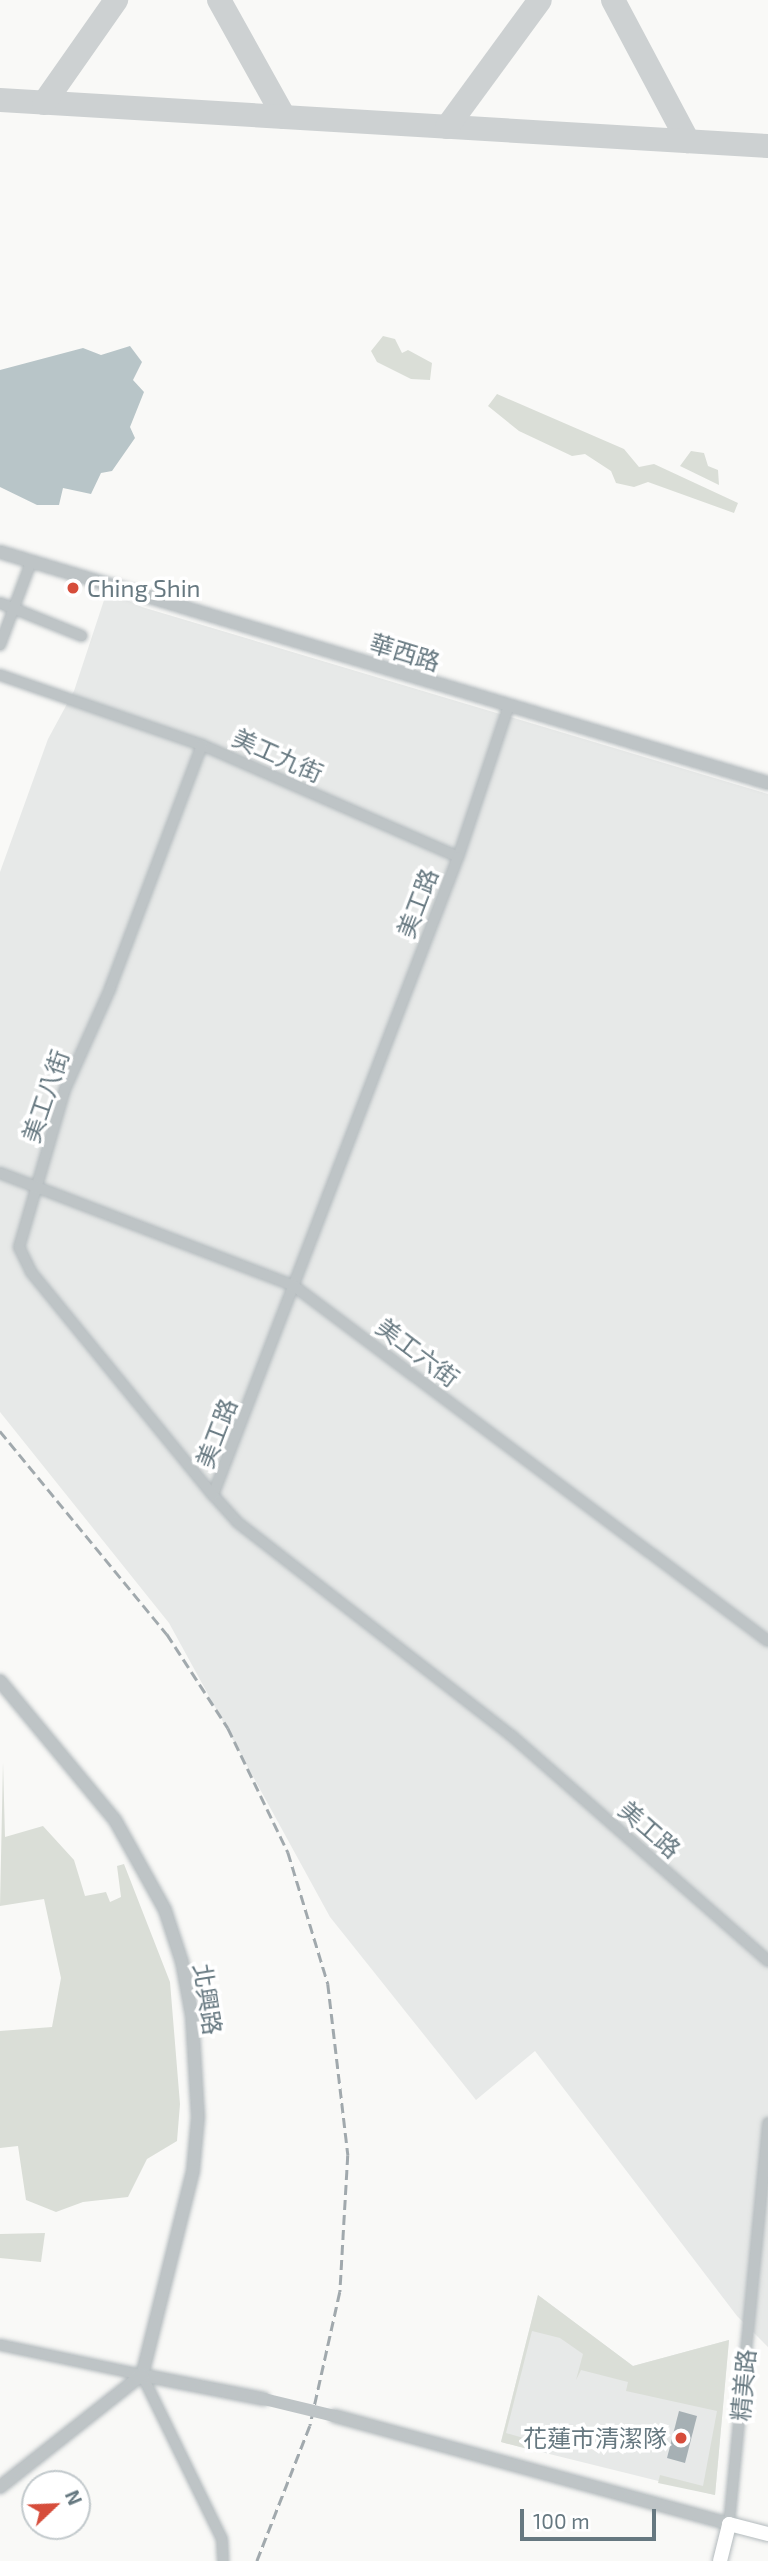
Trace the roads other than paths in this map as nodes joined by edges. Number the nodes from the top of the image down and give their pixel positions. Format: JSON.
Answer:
{"nodes":[{"id":1,"x":0,"y":552,"type":"edge"},
{"id":2,"x":31,"y":562,"type":"junction"},
{"id":3,"x":0,"y":603,"type":"edge"},
{"id":4,"x":14,"y":608,"type":"junction"},
{"id":5,"x":82,"y":636,"type":"dead end"},
{"id":6,"x":0,"y":645,"type":"edge"},
{"id":7,"x":0,"y":675,"type":"edge"},
{"id":8,"x":509,"y":705,"type":"junction"},
{"id":9,"x":202,"y":745,"type":"junction"},
{"id":10,"x":768,"y":783,"type":"edge"},
{"id":11,"x":458,"y":857,"type":"junction"},
{"id":12,"x":0,"y":1173,"type":"edge"},
{"id":13,"x":37,"y":1186,"type":"junction"},
{"id":14,"x":294,"y":1286,"type":"junction"},
{"id":15,"x":213,"y":1496,"type":"junction"},
{"id":16,"x":768,"y":1642,"type":"edge"},
{"id":17,"x":0,"y":1681,"type":"edge"},
{"id":18,"x":768,"y":1961,"type":"edge"},
{"id":19,"x":768,"y":2123,"type":"edge"},
{"id":20,"x":755,"y":2256,"type":"junction"},
{"id":21,"x":768,"y":2260,"type":"edge"},
{"id":22,"x":0,"y":2346,"type":"edge"},
{"id":23,"x":142,"y":2375,"type":"junction"},
{"id":24,"x":0,"y":2487,"type":"edge"},
{"id":25,"x":729,"y":2524,"type":"junction"},
{"id":26,"x":768,"y":2534,"type":"edge"},
{"id":27,"x":223,"y":2561,"type":"edge"},
{"id":28,"x":720,"y":2561,"type":"edge"}],
"edges":[{"from":1,"to":2,"type":"street","name":"華西路"},
{"from":2,"to":4,"type":"street"},
{"from":2,"to":8,"type":"street","name":"華西路"},
{"from":3,"to":4,"type":"street"},
{"from":4,"to":5,"type":"street"},
{"from":4,"to":6,"type":"street"},
{"from":7,"to":9,"type":"street","name":"美工九街"},
{"from":8,"to":10,"type":"street","name":"華西路"},
{"from":8,"to":11,"type":"street","name":"美工路"},
{"from":9,"to":11,"type":"street","name":"美工九街"},
{"from":9,"to":13,"type":"street","name":"美工八街"},
{"from":11,"to":14,"type":"street","name":"美工路"},
{"from":12,"to":13,"type":"street","name":"美工六街"},
{"from":13,"to":14,"type":"street","name":"美工六街"},
{"from":13,"to":15,"type":"street","name":"美工八街"},
{"from":14,"to":15,"type":"street","name":"美工路"},
{"from":14,"to":16,"type":"street","name":"美工六街"},
{"from":15,"to":18,"type":"street","name":"美工路"},
{"from":17,"to":23,"type":"street","name":"北興路"},
{"from":19,"to":20,"type":"street","name":"精美路"},
{"from":20,"to":21,"type":"street"},
{"from":20,"to":25,"type":"street","name":"精美路"},
{"from":22,"to":23,"type":"street"},
{"from":23,"to":24,"type":"street"},
{"from":23,"to":25,"type":"street","bridge":true},
{"from":23,"to":27,"type":"street"},
{"from":25,"to":26,"type":"main road"},
{"from":25,"to":28,"type":"main road","name":"精美路"}]}
